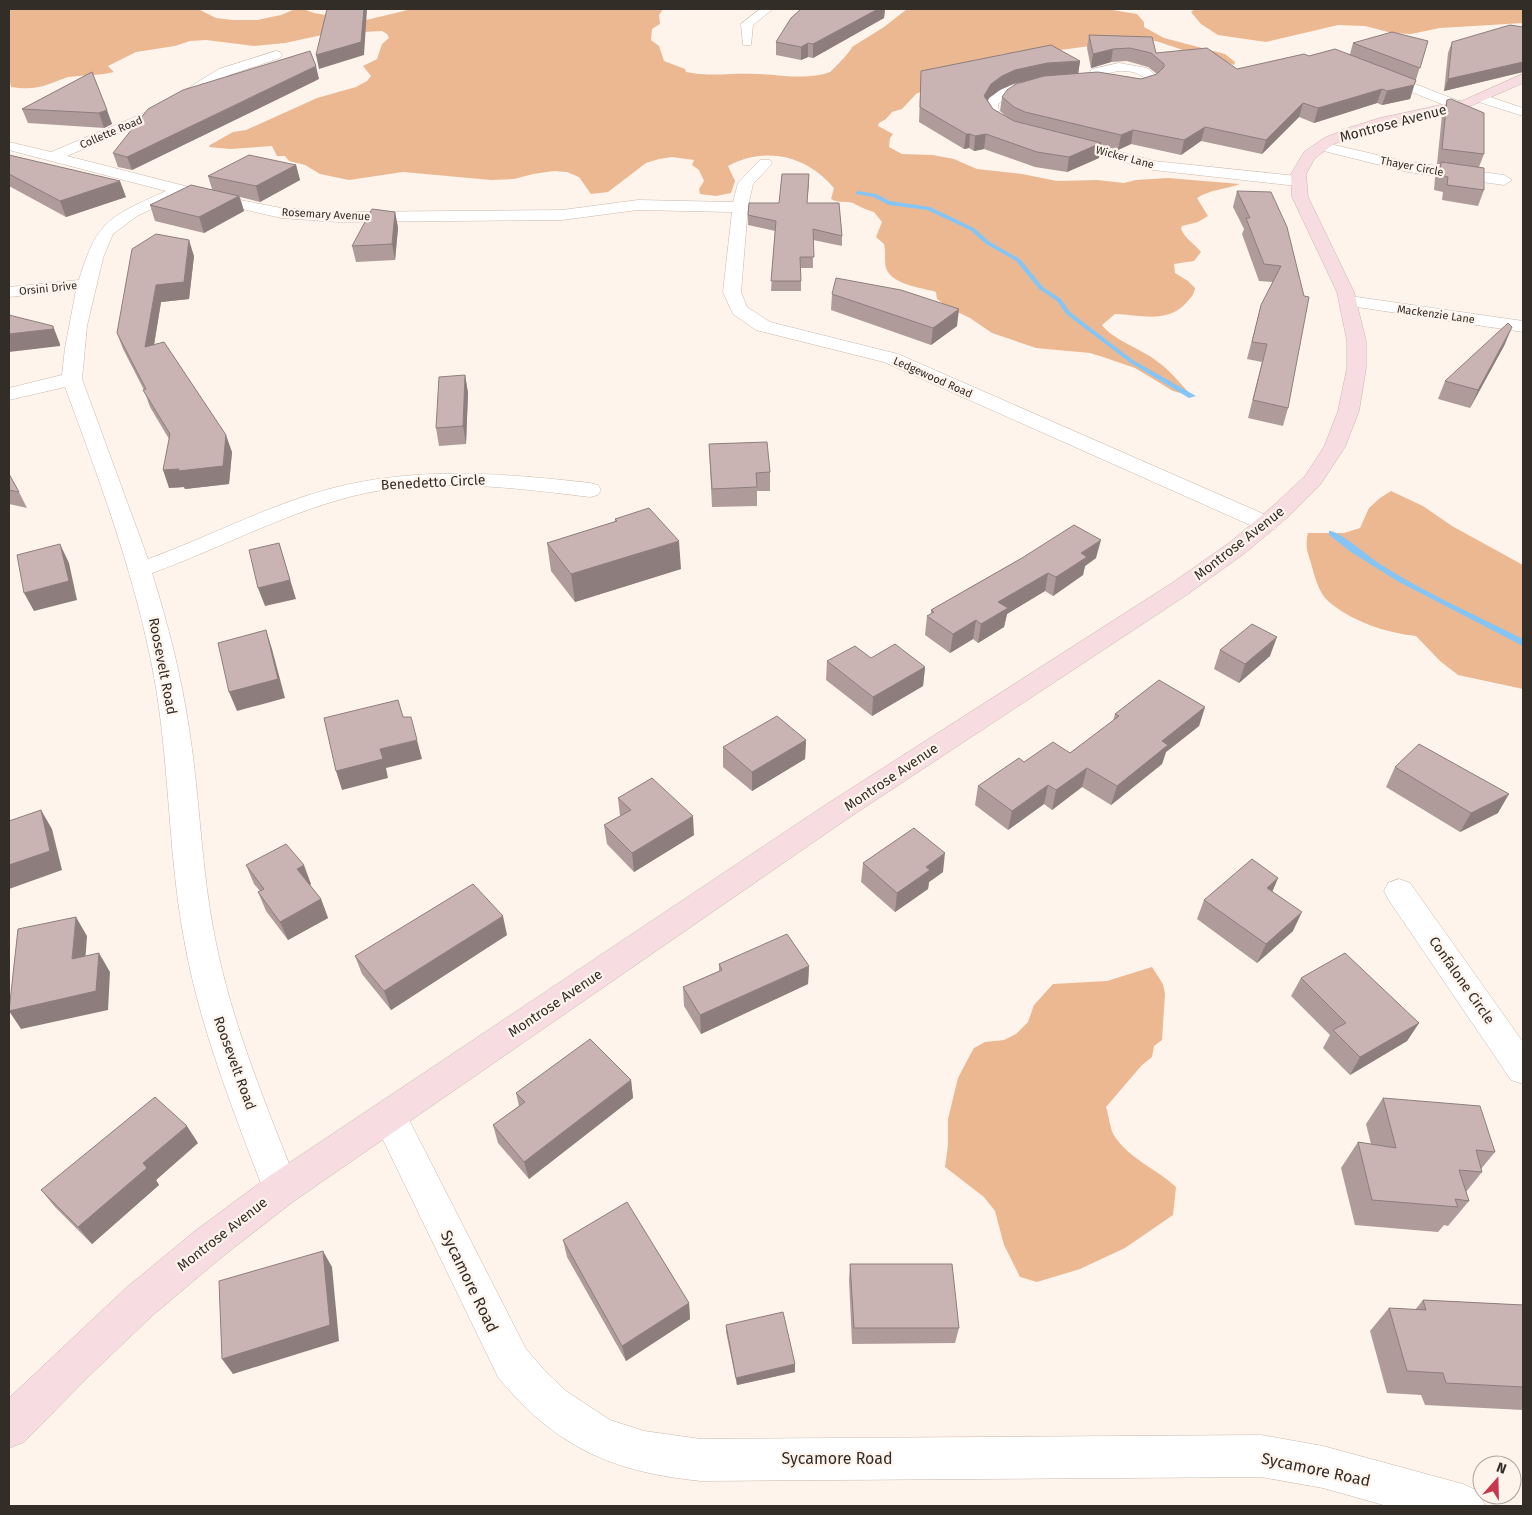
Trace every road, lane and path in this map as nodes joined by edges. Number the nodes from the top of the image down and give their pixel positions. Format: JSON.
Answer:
{"nodes":[{"id":1,"x":767,"y":9,"type":"edge"},
{"id":2,"x":747,"y":42,"type":"dead end"},
{"id":3,"x":276,"y":55,"type":"dead end"},
{"id":4,"x":1366,"y":69,"type":"edge"},
{"id":5,"x":1523,"y":78,"type":"edge"},
{"id":6,"x":1098,"y":80,"type":"edge"},
{"id":7,"x":1082,"y":81,"type":"edge"},
{"id":8,"x":1058,"y":83,"type":"edge"},
{"id":9,"x":1470,"y":102,"type":"junction"},
{"id":10,"x":1523,"y":112,"type":"edge"},
{"id":11,"x":1031,"y":134,"type":"edge"},
{"id":12,"x":1049,"y":138,"type":"edge"},
{"id":13,"x":9,"y":146,"type":"edge"},
{"id":14,"x":1321,"y":146,"type":"junction"},
{"id":15,"x":53,"y":157,"type":"junction"},
{"id":16,"x":765,"y":163,"type":"dead end"},
{"id":17,"x":1512,"y":180,"type":"dead end"},
{"id":18,"x":1297,"y":181,"type":"junction"},
{"id":19,"x":180,"y":190,"type":"junction"},
{"id":20,"x":740,"y":207,"type":"junction"},
{"id":21,"x":88,"y":284,"type":"junction"},
{"id":22,"x":9,"y":292,"type":"edge"},
{"id":23,"x":1350,"y":301,"type":"junction"},
{"id":24,"x":1523,"y":327,"type":"edge"},
{"id":25,"x":72,"y":379,"type":"junction"},
{"id":26,"x":9,"y":394,"type":"edge"},
{"id":27,"x":590,"y":490,"type":"dead end"},
{"id":28,"x":1267,"y":524,"type":"junction"},
{"id":29,"x":141,"y":569,"type":"junction"},
{"id":30,"x":1399,"y":891,"type":"dead end"},
{"id":31,"x":1523,"y":1069,"type":"edge"},
{"id":32,"x":390,"y":1117,"type":"junction"},
{"id":33,"x":281,"y":1190,"type":"junction"},
{"id":34,"x":9,"y":1427,"type":"edge"},
{"id":35,"x":1463,"y":1506,"type":"edge"}],
"edges":[{"from":1,"to":2,"type":"street"},
{"from":3,"to":15,"type":"street","name":"Collette Road"},
{"from":4,"to":9,"type":"street"},
{"from":5,"to":9,"type":"main road","name":"Montrose Avenue"},
{"from":6,"to":7,"type":"street"},
{"from":8,"to":11,"type":"street"},
{"from":9,"to":10,"type":"street"},
{"from":9,"to":14,"type":"main road","name":"Montrose Avenue"},
{"from":12,"to":18,"type":"street","name":"Wicker Lane"},
{"from":13,"to":15,"type":"street","name":"Rosemary Avenue"},
{"from":14,"to":17,"type":"street","name":"Thayer Circle"},
{"from":14,"to":18,"type":"main road","name":"Montrose Avenue"},
{"from":15,"to":19,"type":"street","name":"Rosemary Avenue"},
{"from":16,"to":20,"type":"street","name":"Ledgewood Road"},
{"from":18,"to":23,"type":"main road","name":"Montrose Avenue"},
{"from":19,"to":20,"type":"street","name":"Rosemary Avenue"},
{"from":19,"to":21,"type":"street","name":"Roosevelt Road"},
{"from":20,"to":28,"type":"street","name":"Ledgewood Road"},
{"from":21,"to":22,"type":"street","name":"Orsini Drive"},
{"from":21,"to":25,"type":"street","name":"Roosevelt Road"},
{"from":23,"to":24,"type":"street","name":"Mackenzie Lane"},
{"from":23,"to":28,"type":"main road","name":"Montrose Avenue"},
{"from":25,"to":26,"type":"street"},
{"from":25,"to":29,"type":"street","name":"Roosevelt Road"},
{"from":27,"to":29,"type":"street","name":"Benedetto Circle"},
{"from":28,"to":32,"type":"main road","name":"Montrose Avenue"},
{"from":29,"to":33,"type":"street","name":"Roosevelt Road"},
{"from":30,"to":31,"type":"street","name":"Confalone Circle"},
{"from":32,"to":33,"type":"main road","name":"Montrose Avenue"},
{"from":32,"to":35,"type":"street","name":"Sycamore Road"},
{"from":33,"to":34,"type":"main road","name":"Montrose Avenue"}]}
